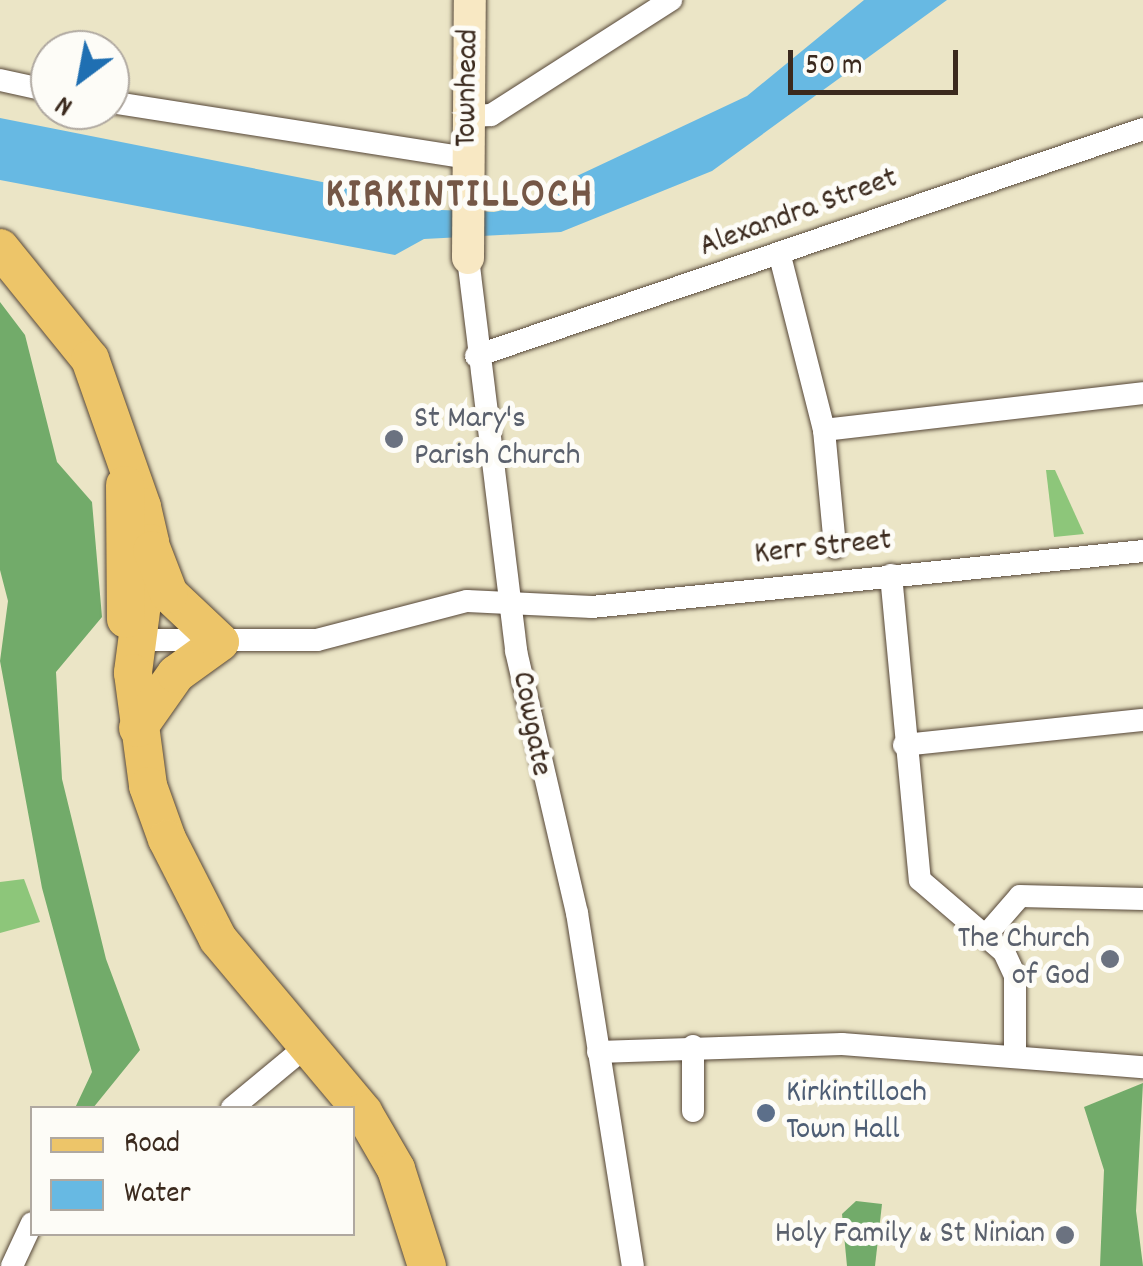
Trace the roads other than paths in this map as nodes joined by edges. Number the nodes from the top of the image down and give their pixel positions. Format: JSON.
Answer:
{"nodes":[{"id":1,"x":470,"y":0,"type":"edge"},
{"id":2,"x":670,"y":0,"type":"edge"},
{"id":3,"x":0,"y":80,"type":"edge"},
{"id":4,"x":30,"y":87,"type":"edge"},
{"id":5,"x":130,"y":106,"type":"edge"},
{"id":6,"x":471,"y":116,"type":"junction"},
{"id":7,"x":1143,"y":130,"type":"edge"},
{"id":8,"x":468,"y":167,"type":"junction"},
{"id":9,"x":0,"y":248,"type":"edge"},
{"id":10,"x":780,"y":256,"type":"junction"},
{"id":11,"x":468,"y":258,"type":"joint"},
{"id":12,"x":476,"y":356,"type":"junction"},
{"id":13,"x":1143,"y":393,"type":"edge"},
{"id":14,"x":824,"y":430,"type":"junction"},
{"id":15,"x":128,"y":462,"type":"junction"},
{"id":16,"x":150,"y":543,"type":"junction"},
{"id":17,"x":835,"y":547,"type":"dead end"},
{"id":18,"x":1143,"y":552,"type":"edge"},
{"id":19,"x":891,"y":575,"type":"junction"},
{"id":20,"x":510,"y":605,"type":"junction"},
{"id":21,"x":134,"y":640,"type":"junction"},
{"id":22,"x":220,"y":642,"type":"junction"},
{"id":23,"x":1143,"y":720,"type":"edge"},
{"id":24,"x":138,"y":728,"type":"junction"},
{"id":25,"x":904,"y":745,"type":"junction"},
{"id":26,"x":1143,"y":898,"type":"edge"},
{"id":27,"x":987,"y":934,"type":"junction"},
{"id":28,"x":309,"y":1044,"type":"junction"},
{"id":29,"x":693,"y":1046,"type":"junction"},
{"id":30,"x":598,"y":1052,"type":"junction"},
{"id":31,"x":1015,"y":1057,"type":"junction"},
{"id":32,"x":1143,"y":1067,"type":"edge"},
{"id":33,"x":234,"y":1106,"type":"edge"},
{"id":34,"x":352,"y":1106,"type":"edge"},
{"id":35,"x":355,"y":1111,"type":"edge"},
{"id":36,"x":692,"y":1111,"type":"dead end"},
{"id":37,"x":30,"y":1228,"type":"edge"},
{"id":38,"x":12,"y":1266,"type":"edge"},
{"id":39,"x":427,"y":1266,"type":"edge"},
{"id":40,"x":633,"y":1266,"type":"edge"}],
"edges":[{"from":1,"to":6,"type":"street","name":"Townhead"},
{"from":2,"to":6,"type":"street"},
{"from":3,"to":4,"type":"street"},
{"from":5,"to":8,"type":"street"},
{"from":6,"to":8,"type":"street","name":"Townhead"},
{"from":7,"to":10,"type":"street","name":"Alexandra Street"},
{"from":8,"to":11,"type":"street","name":"Cowgate"},
{"from":9,"to":15,"type":"main road"},
{"from":10,"to":12,"type":"street","name":"Alexandra Street"},
{"from":10,"to":14,"type":"street"},
{"from":11,"to":12,"type":"street","name":"Cowgate"},
{"from":12,"to":20,"type":"street","name":"Cowgate"},
{"from":13,"to":14,"type":"street"},
{"from":14,"to":17,"type":"street"},
{"from":15,"to":16,"type":"main road"},
{"from":15,"to":21,"type":"main road"},
{"from":16,"to":21,"type":"main road"},
{"from":16,"to":22,"type":"main road"},
{"from":18,"to":19,"type":"street","name":"Kerr Street"},
{"from":19,"to":20,"type":"street","name":"Kerr Street"},
{"from":19,"to":25,"type":"street"},
{"from":20,"to":22,"type":"street","name":"Kerr Street"},
{"from":20,"to":30,"type":"street","name":"Cowgate"},
{"from":21,"to":22,"type":"street","name":"Kerr Street"},
{"from":21,"to":24,"type":"main road"},
{"from":22,"to":24,"type":"main road"},
{"from":23,"to":25,"type":"street"},
{"from":24,"to":28,"type":"main road"},
{"from":25,"to":27,"type":"street"},
{"from":26,"to":27,"type":"street"},
{"from":27,"to":31,"type":"street"},
{"from":28,"to":33,"type":"street"},
{"from":28,"to":34,"type":"main road"},
{"from":29,"to":30,"type":"street"},
{"from":29,"to":31,"type":"street"},
{"from":29,"to":36,"type":"street"},
{"from":30,"to":40,"type":"street","name":"Cowgate"},
{"from":31,"to":32,"type":"street"},
{"from":35,"to":39,"type":"main road"},
{"from":37,"to":38,"type":"street"}]}
